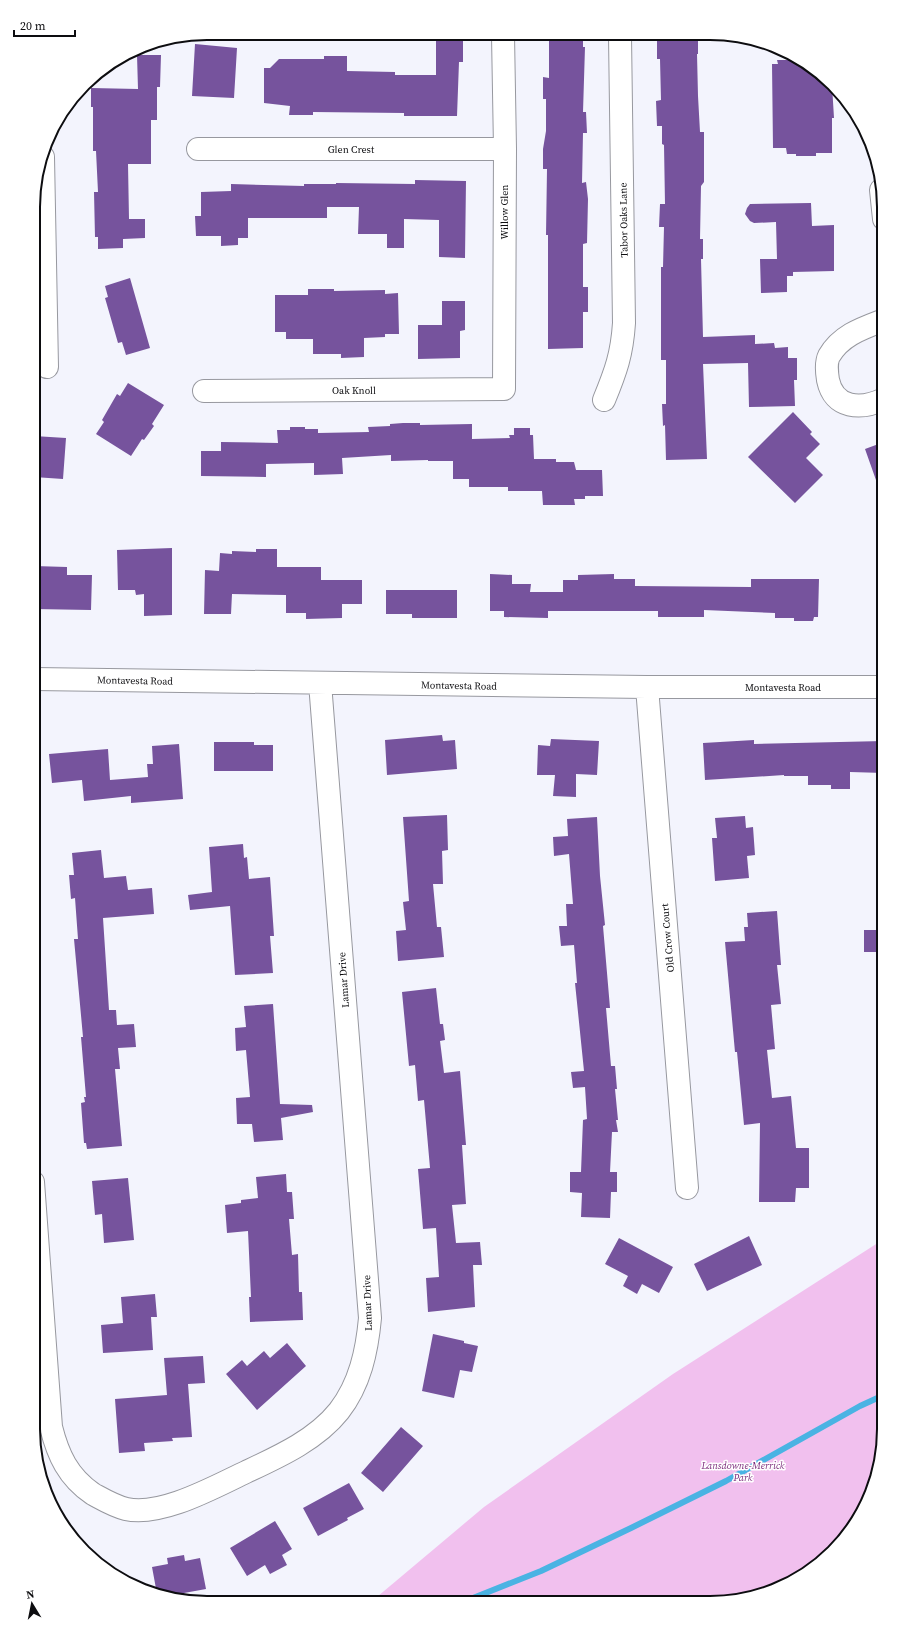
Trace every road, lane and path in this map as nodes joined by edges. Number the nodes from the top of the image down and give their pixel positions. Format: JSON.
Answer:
{"nodes":[{"id":1,"x":503,"y":40,"type":"edge"},
{"id":2,"x":620,"y":40,"type":"edge"},
{"id":3,"x":198,"y":149,"type":"dead end"},
{"id":4,"x":505,"y":149,"type":"junction"},
{"id":5,"x":43,"y":174,"type":"edge"},
{"id":6,"x":877,"y":323,"type":"edge"},
{"id":7,"x":47,"y":367,"type":"dead end"},
{"id":8,"x":504,"y":389,"type":"joint"},
{"id":9,"x":204,"y":391,"type":"dead end"},
{"id":10,"x":604,"y":400,"type":"dead end"},
{"id":11,"x":877,"y":401,"type":"edge"},
{"id":12,"x":40,"y":679,"type":"edge"},
{"id":13,"x":320,"y":683,"type":"junction"},
{"id":14,"x":646,"y":687,"type":"junction"},
{"id":15,"x":877,"y":687,"type":"edge"},
{"id":16,"x":687,"y":1188,"type":"dead end"},
{"id":17,"x":40,"y":1277,"type":"edge"}],
"edges":[{"from":1,"to":4,"type":"street","name":"Willow Glen"},
{"from":2,"to":10,"type":"street","name":"Tabor Oaks Lane"},
{"from":3,"to":4,"type":"street","name":"Glen Crest"},
{"from":4,"to":8,"type":"street","name":"Willow Glen"},
{"from":5,"to":7,"type":"street"},
{"from":6,"to":11,"type":"street"},
{"from":8,"to":9,"type":"street","name":"Oak Knoll"},
{"from":12,"to":13,"type":"street","name":"Montavesta Road"},
{"from":13,"to":14,"type":"street","name":"Montavesta Road"},
{"from":13,"to":17,"type":"street","name":"Lamar Drive"},
{"from":14,"to":15,"type":"street","name":"Montavesta Road"},
{"from":14,"to":16,"type":"street","name":"Old Crow Court"}]}
